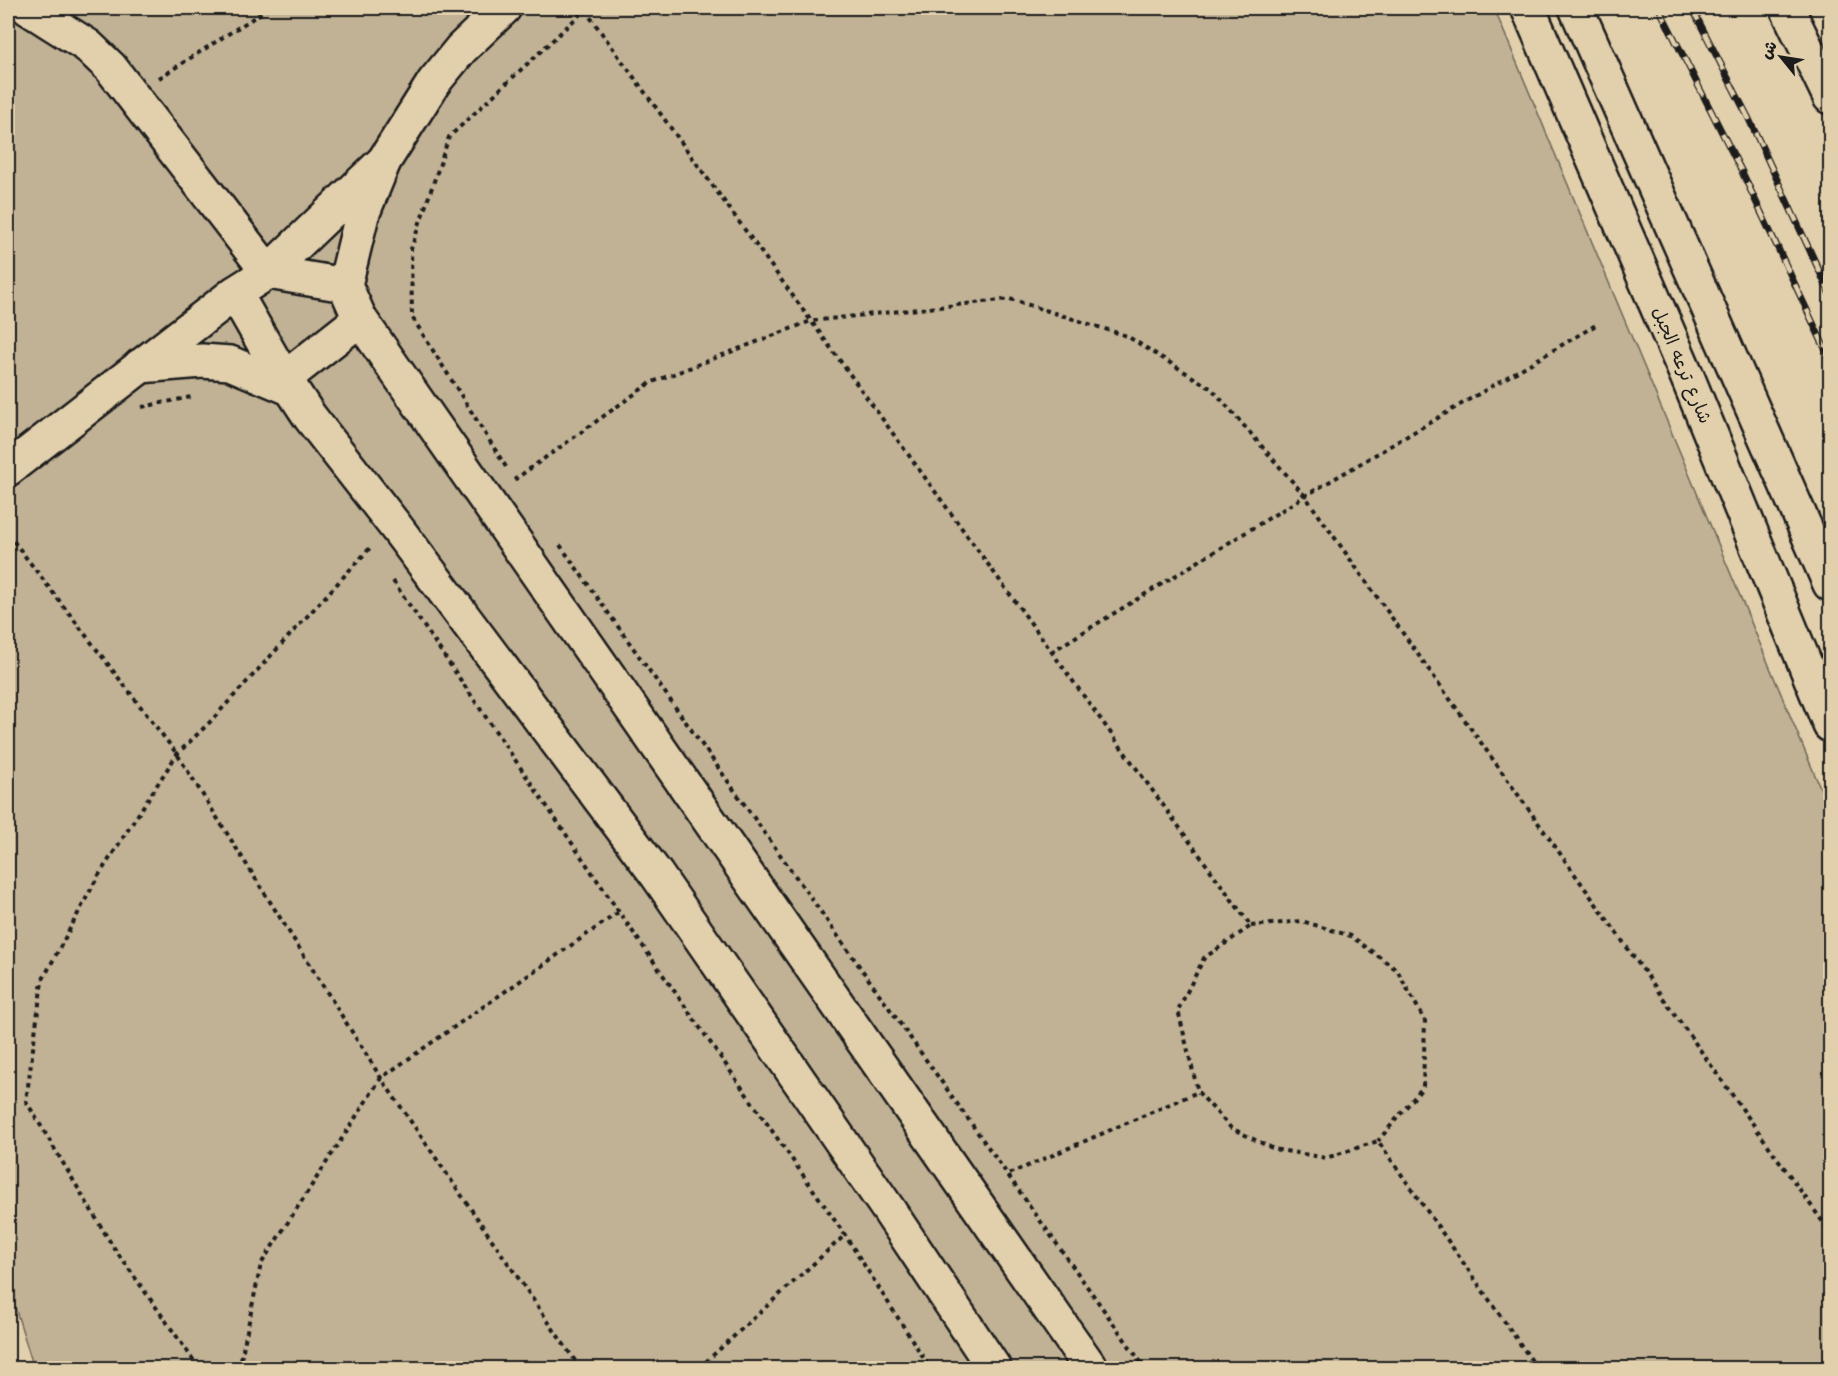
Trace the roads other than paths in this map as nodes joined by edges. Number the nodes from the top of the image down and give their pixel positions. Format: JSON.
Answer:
{"nodes":[{"id":1,"x":28,"y":8,"type":"edge"},
{"id":2,"x":504,"y":8,"type":"edge"},
{"id":3,"x":1528,"y":8,"type":"edge"},
{"id":4,"x":1576,"y":8,"type":"edge"},
{"id":5,"x":1787,"y":8,"type":"edge"},
{"id":6,"x":1830,"y":97,"type":"edge"},
{"id":7,"x":384,"y":161,"type":"junction"},
{"id":8,"x":268,"y":272,"type":"junction"},
{"id":9,"x":345,"y":285,"type":"junction"},
{"id":10,"x":235,"y":293,"type":"junction"},
{"id":11,"x":360,"y":319,"type":"junction"},
{"id":12,"x":140,"y":366,"type":"junction"},
{"id":13,"x":289,"y":383,"type":"junction"},
{"id":14,"x":8,"y":468,"type":"edge"},
{"id":15,"x":1830,"y":584,"type":"edge"},
{"id":16,"x":1830,"y":725,"type":"edge"},
{"id":17,"x":994,"y":1368,"type":"edge"},
{"id":18,"x":1091,"y":1368,"type":"edge"}],
"edges":[{"from":1,"to":8,"type":"main road"},
{"from":2,"to":7,"type":"main road"},
{"from":3,"to":16,"type":"main road","name":"شارع ترعه الجبل"},
{"from":4,"to":15,"type":"main road"},
{"from":5,"to":6,"type":"main road"},
{"from":7,"to":8,"type":"main road"},
{"from":7,"to":9,"type":"main road"},
{"from":8,"to":9,"type":"main road"},
{"from":8,"to":10,"type":"main road"},
{"from":9,"to":11,"type":"main road"},
{"from":10,"to":12,"type":"main road"},
{"from":10,"to":13,"type":"main road"},
{"from":11,"to":13,"type":"main road"},
{"from":11,"to":18,"type":"main road"},
{"from":12,"to":13,"type":"main road"},
{"from":12,"to":14,"type":"main road"},
{"from":13,"to":17,"type":"main road"}]}
